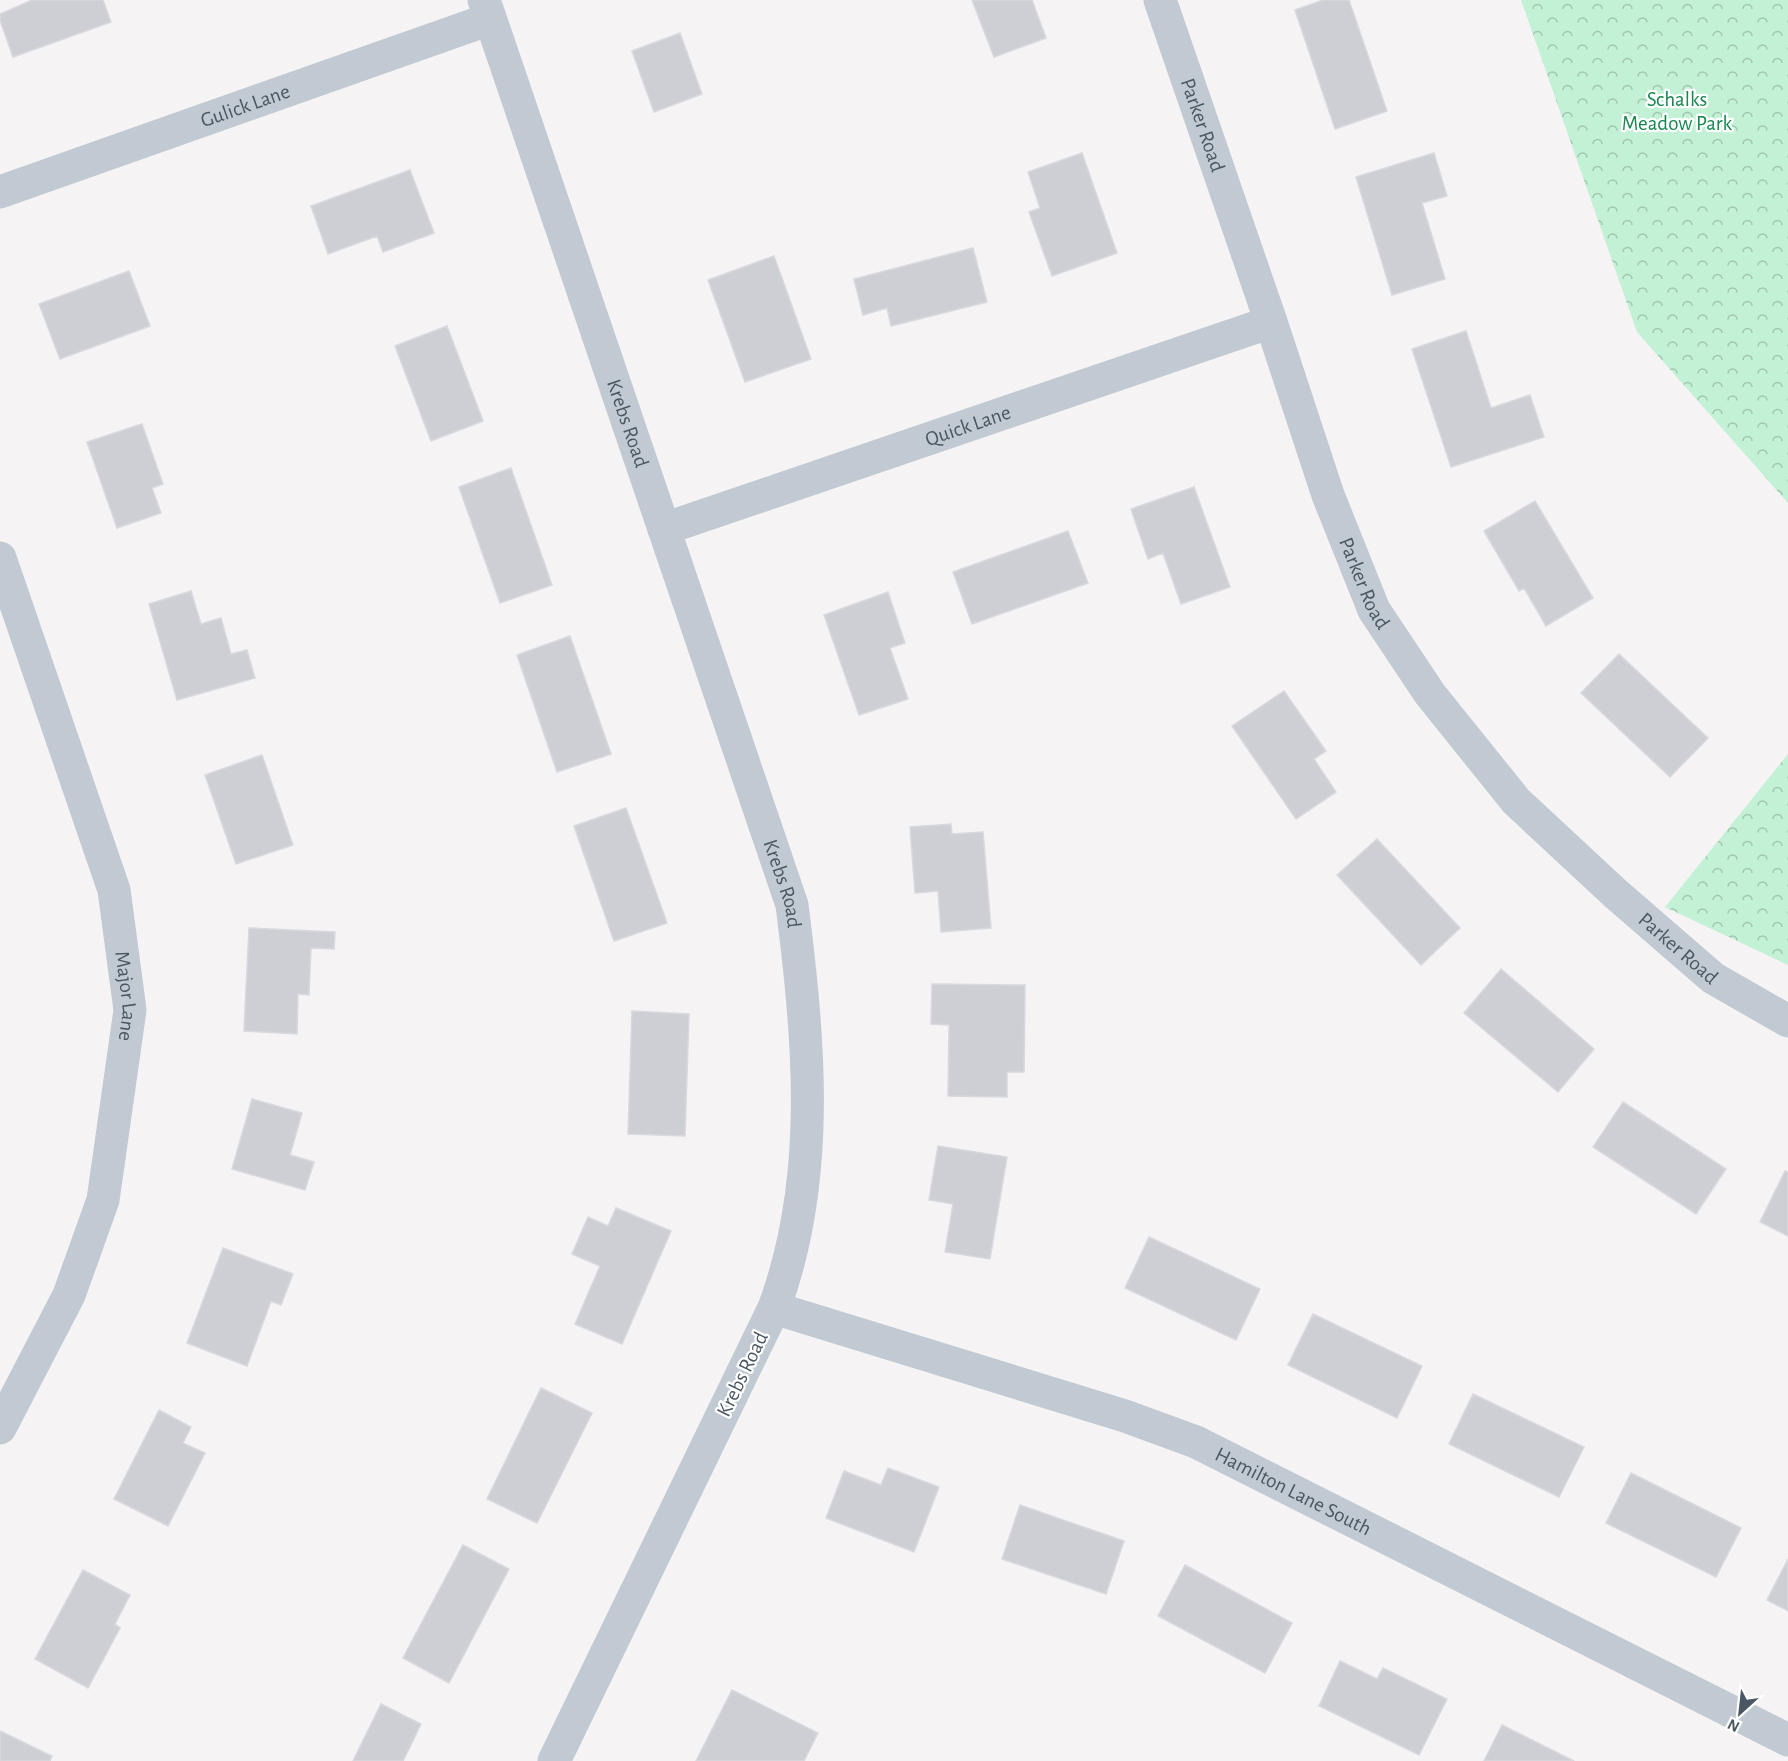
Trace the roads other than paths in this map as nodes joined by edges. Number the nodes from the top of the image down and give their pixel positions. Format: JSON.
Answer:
{"nodes":[{"id":1,"x":1160,"y":0,"type":"edge"},
{"id":2,"x":487,"y":9,"type":"edge"},
{"id":3,"x":0,"y":192,"type":"edge"},
{"id":4,"x":1271,"y":322,"type":"junction"},
{"id":5,"x":664,"y":529,"type":"junction"},
{"id":6,"x":0,"y":558,"type":"edge"},
{"id":7,"x":1788,"y":1021,"type":"edge"},
{"id":8,"x":774,"y":1308,"type":"junction"},
{"id":9,"x":0,"y":1428,"type":"edge"},
{"id":10,"x":1788,"y":1740,"type":"edge"},
{"id":11,"x":554,"y":1761,"type":"edge"}],
"edges":[{"from":1,"to":4,"type":"street","name":"Parker Road"},
{"from":2,"to":3,"type":"street","name":"Gulick Lane"},
{"from":2,"to":5,"type":"street","name":"Krebs Road"},
{"from":4,"to":5,"type":"street","name":"Quick Lane"},
{"from":4,"to":7,"type":"street","name":"Parker Road"},
{"from":5,"to":8,"type":"street","name":"Krebs Road"},
{"from":6,"to":9,"type":"street","name":"Major Lane"},
{"from":8,"to":10,"type":"street","name":"Hamilton Lane South"},
{"from":8,"to":11,"type":"street","name":"Krebs Road"}]}
